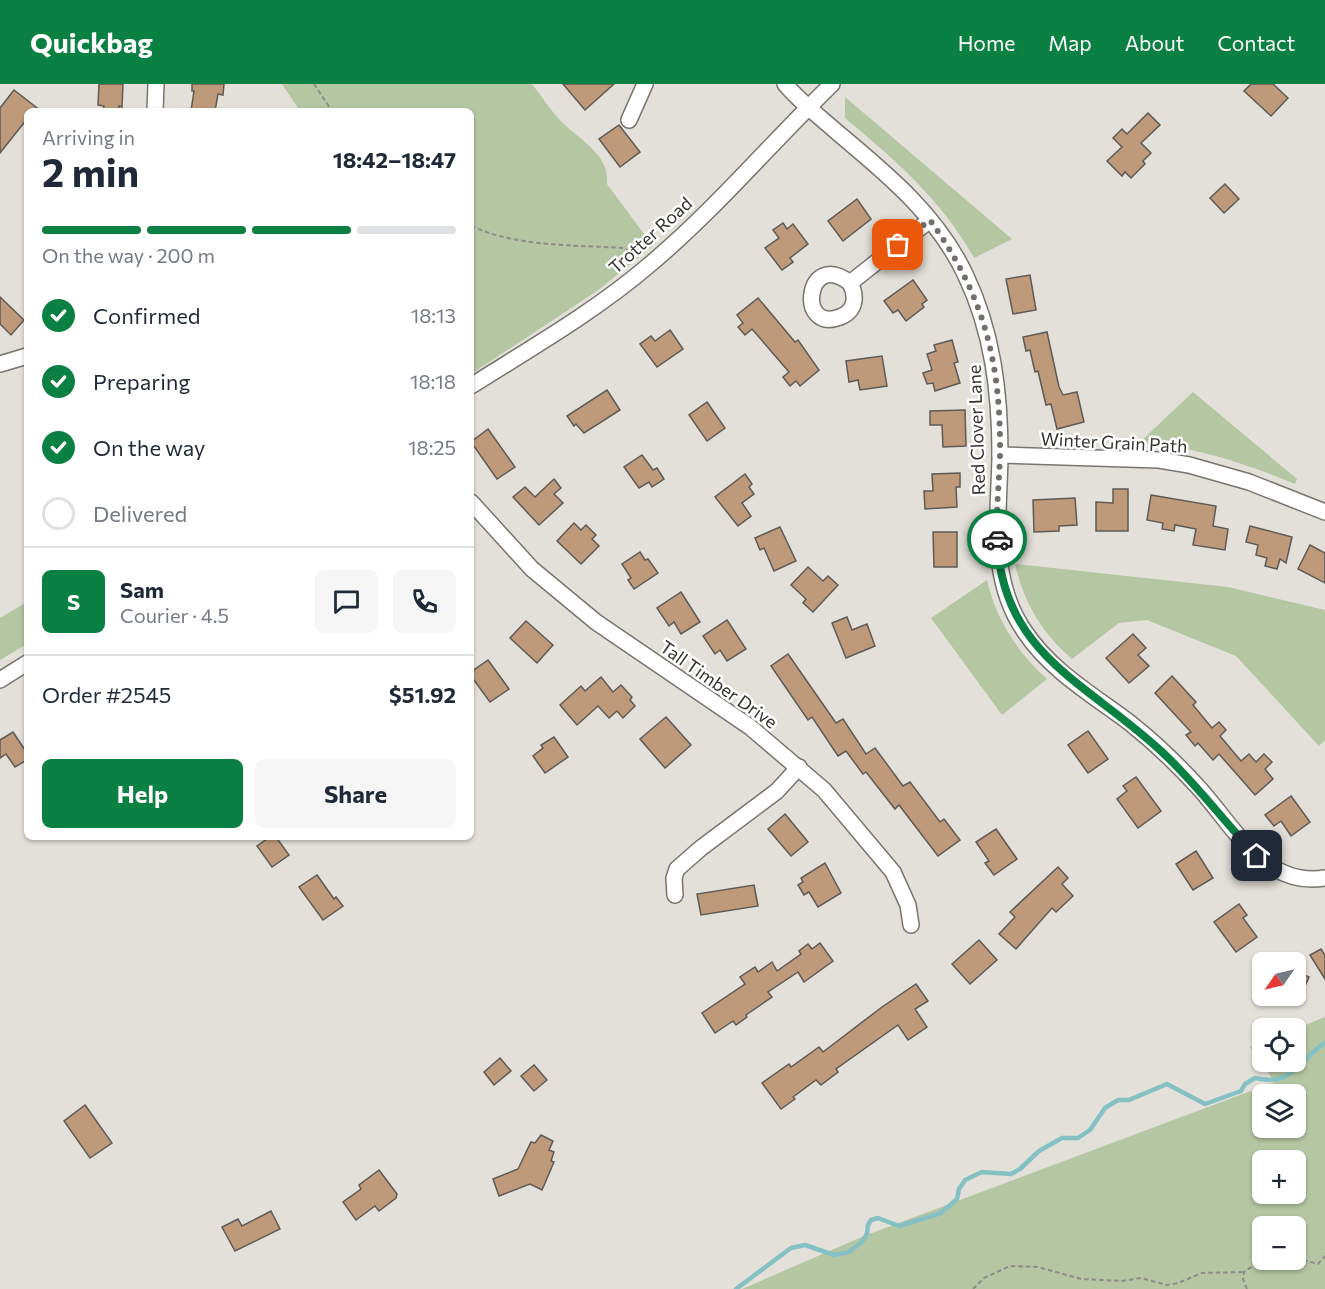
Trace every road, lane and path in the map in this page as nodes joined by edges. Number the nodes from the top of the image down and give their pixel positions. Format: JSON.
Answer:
{"nodes":[{"id":1,"x":156,"y":84,"type":"edge"},
{"id":2,"x":314,"y":84,"type":"edge"},
{"id":3,"x":645,"y":84,"type":"edge"},
{"id":4,"x":785,"y":84,"type":"edge"},
{"id":5,"x":832,"y":84,"type":"edge"},
{"id":6,"x":808,"y":107,"type":"junction"},
{"id":7,"x":155,"y":108,"type":"edge"},
{"id":8,"x":330,"y":108,"type":"edge"},
{"id":9,"x":629,"y":120,"type":"dead end"},
{"id":10,"x":930,"y":220,"type":"junction"},
{"id":11,"x":474,"y":227,"type":"edge"},
{"id":12,"x":648,"y":266,"type":"junction"},
{"id":13,"x":850,"y":283,"type":"dead end"},
{"id":14,"x":24,"y":357,"type":"edge"},
{"id":15,"x":0,"y":364,"type":"edge"},
{"id":16,"x":474,"y":384,"type":"edge"},
{"id":17,"x":1000,"y":455,"type":"junction"},
{"id":18,"x":474,"y":505,"type":"edge"},
{"id":19,"x":1325,"y":512,"type":"edge"},
{"id":20,"x":24,"y":665,"type":"edge"},
{"id":21,"x":0,"y":680,"type":"edge"},
{"id":22,"x":799,"y":767,"type":"junction"},
{"id":23,"x":1325,"y":879,"type":"edge"},
{"id":24,"x":675,"y":895,"type":"dead end"},
{"id":25,"x":911,"y":925,"type":"dead end"},
{"id":26,"x":1325,"y":1256,"type":"edge"},
{"id":27,"x":1306,"y":1262,"type":"edge"},
{"id":28,"x":1252,"y":1266,"type":"edge"},
{"id":29,"x":1244,"y":1272,"type":"junction"},
{"id":30,"x":973,"y":1289,"type":"edge"},
{"id":31,"x":1247,"y":1289,"type":"edge"}],
"edges":[{"from":1,"to":7,"type":"street"},
{"from":2,"to":8,"type":"path"},
{"from":3,"to":9,"type":"street"},
{"from":4,"to":6,"type":"street","name":"Red Clover Lane"},
{"from":5,"to":6,"type":"street","name":"Trotter Road"},
{"from":6,"to":10,"type":"street","name":"Red Clover Lane"},
{"from":6,"to":12,"type":"street","name":"Trotter Road"},
{"from":10,"to":13,"type":"street"},
{"from":10,"to":17,"type":"street","name":"Red Clover Lane"},
{"from":11,"to":12,"type":"path"},
{"from":12,"to":16,"type":"street","name":"Trotter Road"},
{"from":14,"to":15,"type":"street"},
{"from":17,"to":19,"type":"street","name":"Winter Grain Path"},
{"from":17,"to":23,"type":"street","name":"Red Clover Lane"},
{"from":18,"to":22,"type":"street","name":"Tall Timber Drive"},
{"from":20,"to":21,"type":"street"},
{"from":22,"to":24,"type":"street"},
{"from":22,"to":25,"type":"street","name":"Tall Timber Drive"},
{"from":26,"to":27,"type":"path"},
{"from":28,"to":29,"type":"path"},
{"from":29,"to":30,"type":"path"},
{"from":29,"to":31,"type":"path"}]}
